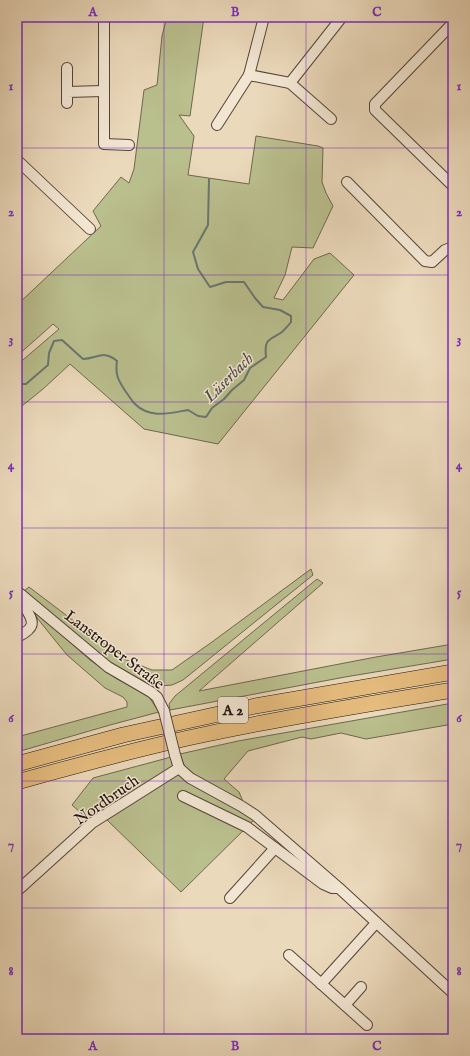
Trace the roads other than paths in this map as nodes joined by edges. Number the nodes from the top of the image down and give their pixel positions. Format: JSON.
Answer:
{"nodes":[{"id":1,"x":104,"y":17,"type":"edge"},
{"id":2,"x":264,"y":17,"type":"edge"},
{"id":3,"x":342,"y":17,"type":"edge"},
{"id":4,"x":450,"y":22,"type":"edge"},
{"id":5,"x":67,"y":68,"type":"dead end"},
{"id":6,"x":249,"y":75,"type":"junction"},
{"id":7,"x":290,"y":83,"type":"junction"},
{"id":8,"x":104,"y":91,"type":"junction"},
{"id":9,"x":67,"y":92,"type":"junction"},
{"id":10,"x":67,"y":103,"type":"dead end"},
{"id":11,"x":331,"y":119,"type":"dead end"},
{"id":12,"x":217,"y":125,"type":"dead end"},
{"id":13,"x":129,"y":145,"type":"dead end"},
{"id":14,"x":17,"y":160,"type":"edge"},
{"id":15,"x":347,"y":182,"type":"dead end"},
{"id":16,"x":453,"y":186,"type":"edge"},
{"id":17,"x":90,"y":229,"type":"dead end"},
{"id":18,"x":453,"y":247,"type":"edge"},
{"id":19,"x":17,"y":591,"type":"edge"},
{"id":20,"x":26,"y":600,"type":"junction"},
{"id":21,"x":17,"y":637,"type":"edge"},
{"id":22,"x":453,"y":672,"type":"edge"},
{"id":23,"x":453,"y":690,"type":"edge"},
{"id":24,"x":17,"y":764,"type":"edge"},
{"id":25,"x":179,"y":768,"type":"junction"},
{"id":26,"x":17,"y":782,"type":"edge"},
{"id":27,"x":183,"y":796,"type":"dead end"},
{"id":28,"x":275,"y":848,"type":"junction"},
{"id":29,"x":339,"y":888,"type":"junction"},
{"id":30,"x":17,"y":891,"type":"edge"},
{"id":31,"x":230,"y":898,"type":"dead end"},
{"id":32,"x":376,"y":923,"type":"junction"},
{"id":33,"x":289,"y":955,"type":"dead end"},
{"id":34,"x":321,"y":984,"type":"junction"},
{"id":35,"x":361,"y":987,"type":"dead end"},
{"id":36,"x":453,"y":993,"type":"edge"},
{"id":37,"x":345,"y":1005,"type":"junction"},
{"id":38,"x":367,"y":1025,"type":"dead end"}],
"edges":[{"from":1,"to":8,"type":"street"},
{"from":2,"to":6,"type":"street"},
{"from":3,"to":7,"type":"street"},
{"from":4,"to":16,"type":"street"},
{"from":5,"to":9,"type":"street"},
{"from":6,"to":7,"type":"street"},
{"from":6,"to":12,"type":"street"},
{"from":7,"to":11,"type":"street"},
{"from":8,"to":9,"type":"street"},
{"from":8,"to":13,"type":"street"},
{"from":9,"to":10,"type":"street"},
{"from":14,"to":17,"type":"street"},
{"from":15,"to":18,"type":"street"},
{"from":19,"to":20,"type":"street","name":"Lanstroper Straße"},
{"from":20,"to":21,"type":"street"},
{"from":20,"to":25,"type":"street","name":"Lanstroper Straße","bridge":true},
{"from":22,"to":24,"type":"highway","number":"A 2"},
{"from":23,"to":26,"type":"highway","number":"A 2"},
{"from":25,"to":29,"type":"street"},
{"from":25,"to":30,"type":"street","name":"Nordbruch"},
{"from":27,"to":28,"type":"street"},
{"from":28,"to":29,"type":"street"},
{"from":28,"to":31,"type":"street"},
{"from":29,"to":32,"type":"street"},
{"from":32,"to":34,"type":"street"},
{"from":32,"to":36,"type":"street"},
{"from":33,"to":34,"type":"street"},
{"from":34,"to":37,"type":"street"},
{"from":35,"to":37,"type":"street"},
{"from":37,"to":38,"type":"street"}]}
